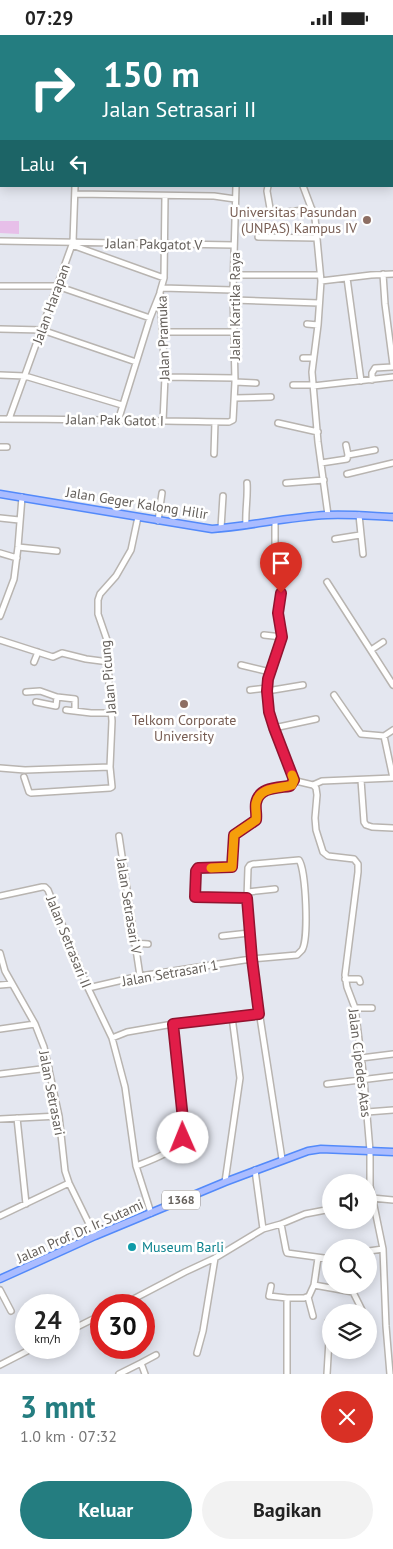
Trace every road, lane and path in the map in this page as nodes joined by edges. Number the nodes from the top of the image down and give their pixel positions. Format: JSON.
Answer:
{"nodes":[{"id":1,"x":75,"y":187,"type":"edge"},
{"id":2,"x":236,"y":187,"type":"edge"},
{"id":3,"x":268,"y":187,"type":"edge"},
{"id":4,"x":303,"y":187,"type":"edge"},
{"id":5,"x":75,"y":194,"type":"junction"},
{"id":6,"x":165,"y":195,"type":"junction"},
{"id":7,"x":236,"y":199,"type":"junction"},
{"id":8,"x":312,"y":209,"type":"junction"},
{"id":9,"x":258,"y":237,"type":"dead end"},
{"id":10,"x":317,"y":238,"type":"junction"},
{"id":11,"x":0,"y":241,"type":"edge"},
{"id":12,"x":73,"y":244,"type":"junction"},
{"id":13,"x":165,"y":244,"type":"junction"},
{"id":14,"x":234,"y":245,"type":"junction"},
{"id":15,"x":384,"y":274,"type":"junction"},
{"id":16,"x":393,"y":274,"type":"edge"},
{"id":17,"x":234,"y":275,"type":"junction"},
{"id":18,"x":164,"y":278,"type":"junction"},
{"id":19,"x":320,"y":278,"type":"junction"},
{"id":20,"x":346,"y":278,"type":"junction"},
{"id":21,"x":0,"y":286,"type":"edge"},
{"id":22,"x":57,"y":286,"type":"junction"},
{"id":23,"x":233,"y":289,"type":"junction"},
{"id":24,"x":161,"y":290,"type":"junction"},
{"id":25,"x":234,"y":300,"type":"junction"},
{"id":26,"x":319,"y":303,"type":"junction"},
{"id":27,"x":150,"y":318,"type":"junction"},
{"id":28,"x":307,"y":324,"type":"dead end"},
{"id":29,"x":318,"y":325,"type":"junction"},
{"id":30,"x":0,"y":329,"type":"edge"},
{"id":31,"x":42,"y":330,"type":"junction"},
{"id":32,"x":163,"y":332,"type":"junction"},
{"id":33,"x":235,"y":332,"type":"junction"},
{"id":34,"x":303,"y":358,"type":"dead end"},
{"id":35,"x":314,"y":358,"type":"junction"},
{"id":36,"x":136,"y":362,"type":"junction"},
{"id":37,"x":0,"y":375,"type":"edge"},
{"id":38,"x":25,"y":376,"type":"junction"},
{"id":39,"x":164,"y":377,"type":"junction"},
{"id":40,"x":393,"y":377,"type":"edge"},
{"id":41,"x":235,"y":380,"type":"junction"},
{"id":42,"x":372,"y":380,"type":"junction"},
{"id":43,"x":362,"y":381,"type":"junction"},
{"id":44,"x":256,"y":383,"type":"dead end"},
{"id":45,"x":293,"y":385,"type":"dead end"},
{"id":46,"x":313,"y":386,"type":"junction"},
{"id":47,"x":271,"y":397,"type":"dead end"},
{"id":48,"x":234,"y":398,"type":"junction"},
{"id":49,"x":122,"y":405,"type":"junction"},
{"id":50,"x":0,"y":419,"type":"edge"},
{"id":51,"x":9,"y":419,"type":"junction"},
{"id":52,"x":118,"y":421,"type":"junction"},
{"id":53,"x":163,"y":421,"type":"junction"},
{"id":54,"x":215,"y":422,"type":"junction"},
{"id":55,"x":229,"y":422,"type":"joint"},
{"id":56,"x":278,"y":423,"type":"dead end"},
{"id":57,"x":318,"y":432,"type":"junction"},
{"id":58,"x":346,"y":445,"type":"dead end"},
{"id":59,"x":0,"y":447,"type":"edge"},
{"id":60,"x":7,"y":447,"type":"dead end"},
{"id":61,"x":375,"y":450,"type":"dead end"},
{"id":62,"x":214,"y":454,"type":"dead end"},
{"id":63,"x":348,"y":455,"type":"junction"},
{"id":64,"x":321,"y":463,"type":"junction"},
{"id":65,"x":393,"y":463,"type":"edge"},
{"id":66,"x":347,"y":474,"type":"dead end"},
{"id":67,"x":324,"y":480,"type":"junction"},
{"id":68,"x":247,"y":483,"type":"dead end"},
{"id":69,"x":286,"y":483,"type":"dead end"},
{"id":70,"x":162,"y":493,"type":"dead end"},
{"id":71,"x":0,"y":494,"type":"edge"},
{"id":72,"x":222,"y":496,"type":"dead end"},
{"id":73,"x":22,"y":497,"type":"junction"},
{"id":74,"x":328,"y":515,"type":"junction"},
{"id":75,"x":359,"y":515,"type":"junction"},
{"id":76,"x":138,"y":517,"type":"junction"},
{"id":77,"x":393,"y":517,"type":"edge"},
{"id":78,"x":0,"y":518,"type":"edge"},
{"id":79,"x":19,"y":520,"type":"junction"},
{"id":80,"x":158,"y":521,"type":"junction"},
{"id":81,"x":275,"y":521,"type":"junction"},
{"id":82,"x":246,"y":525,"type":"junction"},
{"id":83,"x":222,"y":528,"type":"junction"},
{"id":84,"x":360,"y":535,"type":"junction"},
{"id":85,"x":335,"y":539,"type":"dead end"},
{"id":86,"x":18,"y":547,"type":"junction"},
{"id":87,"x":57,"y":551,"type":"dead end"},
{"id":88,"x":0,"y":553,"type":"edge"},
{"id":89,"x":363,"y":554,"type":"dead end"},
{"id":90,"x":17,"y":558,"type":"junction"},
{"id":91,"x":327,"y":582,"type":"dead end"},
{"id":92,"x":0,"y":616,"type":"edge"},
{"id":93,"x":264,"y":635,"type":"dead end"},
{"id":94,"x":282,"y":637,"type":"junction"},
{"id":95,"x":0,"y":640,"type":"edge"},
{"id":96,"x":383,"y":642,"type":"dead end"},
{"id":97,"x":371,"y":650,"type":"junction"},
{"id":98,"x":38,"y":652,"type":"junction"},
{"id":99,"x":34,"y":662,"type":"dead end"},
{"id":100,"x":108,"y":662,"type":"junction"},
{"id":101,"x":241,"y":665,"type":"dead end"},
{"id":102,"x":270,"y":672,"type":"junction"},
{"id":103,"x":303,"y":685,"type":"dead end"},
{"id":104,"x":393,"y":685,"type":"edge"},
{"id":105,"x":267,"y":689,"type":"junction"},
{"id":106,"x":250,"y":690,"type":"dead end"},
{"id":107,"x":26,"y":692,"type":"dead end"},
{"id":108,"x":334,"y":695,"type":"dead end"},
{"id":109,"x":57,"y":697,"type":"junction"},
{"id":110,"x":36,"y":702,"type":"dead end"},
{"id":111,"x":66,"y":710,"type":"dead end"},
{"id":112,"x":75,"y":711,"type":"junction"},
{"id":113,"x":112,"y":713,"type":"junction"},
{"id":114,"x":316,"y":719,"type":"dead end"},
{"id":115,"x":274,"y":728,"type":"junction"},
{"id":116,"x":393,"y":730,"type":"edge"},
{"id":117,"x":384,"y":736,"type":"junction"},
{"id":118,"x":110,"y":767,"type":"junction"},
{"id":119,"x":0,"y":768,"type":"edge"},
{"id":120,"x":24,"y":777,"type":"dead end"},
{"id":121,"x":393,"y":778,"type":"edge"},
{"id":122,"x":294,"y":780,"type":"junction"},
{"id":123,"x":361,"y":780,"type":"junction"},
{"id":124,"x":313,"y":785,"type":"junction"},
{"id":125,"x":393,"y":827,"type":"edge"},
{"id":126,"x":119,"y":836,"type":"dead end"},
{"id":127,"x":275,"y":889,"type":"dead end"},
{"id":128,"x":248,"y":892,"type":"junction"},
{"id":129,"x":0,"y":896,"type":"edge"},
{"id":130,"x":247,"y":898,"type":"junction"},
{"id":131,"x":249,"y":933,"type":"junction"},
{"id":132,"x":222,"y":937,"type":"dead end"},
{"id":133,"x":134,"y":943,"type":"junction"},
{"id":134,"x":148,"y":944,"type":"dead end"},
{"id":135,"x":0,"y":953,"type":"edge"},
{"id":136,"x":252,"y":959,"type":"junction"},
{"id":137,"x":140,"y":976,"type":"junction"},
{"id":138,"x":345,"y":979,"type":"junction"},
{"id":139,"x":360,"y":982,"type":"dead end"},
{"id":140,"x":12,"y":983,"type":"junction"},
{"id":141,"x":0,"y":985,"type":"edge"},
{"id":142,"x":88,"y":988,"type":"junction"},
{"id":143,"x":355,"y":1008,"type":"junction"},
{"id":144,"x":372,"y":1008,"type":"dead end"},
{"id":145,"x":259,"y":1014,"type":"junction"},
{"id":146,"x":232,"y":1017,"type":"junction"},
{"id":147,"x":35,"y":1024,"type":"junction"},
{"id":148,"x":173,"y":1024,"type":"junction"},
{"id":149,"x":0,"y":1029,"type":"edge"},
{"id":150,"x":112,"y":1038,"type":"junction"},
{"id":151,"x":393,"y":1054,"type":"edge"},
{"id":152,"x":361,"y":1058,"type":"junction"},
{"id":153,"x":49,"y":1068,"type":"junction"},
{"id":154,"x":0,"y":1074,"type":"edge"},
{"id":155,"x":393,"y":1076,"type":"edge"},
{"id":156,"x":364,"y":1080,"type":"junction"},
{"id":157,"x":327,"y":1084,"type":"dead end"},
{"id":158,"x":393,"y":1110,"type":"edge"},
{"id":159,"x":367,"y":1112,"type":"junction"},
{"id":160,"x":59,"y":1116,"type":"junction"},
{"id":161,"x":16,"y":1118,"type":"junction"},
{"id":162,"x":0,"y":1119,"type":"edge"},
{"id":163,"x":370,"y":1151,"type":"junction"},
{"id":164,"x":393,"y":1152,"type":"edge"},
{"id":165,"x":282,"y":1159,"type":"junction"},
{"id":166,"x":136,"y":1167,"type":"junction"},
{"id":167,"x":255,"y":1170,"type":"junction"},
{"id":168,"x":370,"y":1174,"type":"edge"},
{"id":169,"x":225,"y":1182,"type":"junction"},
{"id":170,"x":69,"y":1183,"type":"junction"},
{"id":171,"x":393,"y":1201,"type":"edge"},
{"id":172,"x":377,"y":1202,"type":"edge"},
{"id":173,"x":26,"y":1203,"type":"junction"},
{"id":174,"x":322,"y":1211,"type":"edge"},
{"id":175,"x":151,"y":1213,"type":"junction"},
{"id":176,"x":0,"y":1216,"type":"edge"},
{"id":177,"x":281,"y":1224,"type":"junction"},
{"id":178,"x":377,"y":1226,"type":"edge"},
{"id":179,"x":263,"y":1229,"type":"junction"},
{"id":180,"x":95,"y":1236,"type":"junction"},
{"id":181,"x":383,"y":1249,"type":"junction"},
{"id":182,"x":377,"y":1250,"type":"edge"},
{"id":183,"x":215,"y":1258,"type":"junction"},
{"id":184,"x":318,"y":1258,"type":"junction"},
{"id":185,"x":322,"y":1258,"type":"edge"},
{"id":186,"x":0,"y":1279,"type":"edge"},
{"id":187,"x":392,"y":1282,"type":"edge"},
{"id":188,"x":385,"y":1283,"type":"junction"},
{"id":189,"x":314,"y":1285,"type":"junction"},
{"id":190,"x":271,"y":1286,"type":"dead end"},
{"id":191,"x":0,"y":1290,"type":"edge"},
{"id":192,"x":143,"y":1294,"type":"edge"},
{"id":193,"x":308,"y":1297,"type":"junction"},
{"id":194,"x":288,"y":1298,"type":"junction"},
{"id":195,"x":359,"y":1304,"type":"edge"},
{"id":196,"x":11,"y":1311,"type":"dead end"},
{"id":197,"x":313,"y":1316,"type":"dead end"},
{"id":198,"x":392,"y":1325,"type":"edge"},
{"id":199,"x":386,"y":1326,"type":"junction"},
{"id":200,"x":390,"y":1341,"type":"edge"},
{"id":201,"x":198,"y":1353,"type":"dead end"},
{"id":202,"x":156,"y":1355,"type":"dead end"},
{"id":203,"x":15,"y":1357,"type":"edge"},
{"id":204,"x":328,"y":1359,"type":"edge"},
{"id":205,"x":141,"y":1363,"type":"junction"},
{"id":206,"x":0,"y":1365,"type":"edge"},
{"id":207,"x":120,"y":1374,"type":"edge"},
{"id":208,"x":145,"y":1374,"type":"edge"},
{"id":209,"x":287,"y":1374,"type":"edge"},
{"id":210,"x":327,"y":1374,"type":"edge"},
{"id":211,"x":390,"y":1374,"type":"edge"}],
"edges":[{"from":1,"to":5,"type":"street","name":"Jalan Harapan"},
{"from":2,"to":7,"type":"street","name":"Jalan Kartika Raya"},
{"from":3,"to":8,"type":"street"},
{"from":4,"to":8,"type":"street"},
{"from":5,"to":6,"type":"street"},
{"from":5,"to":12,"type":"street","name":"Jalan Harapan"},
{"from":6,"to":7,"type":"street"},
{"from":6,"to":13,"type":"street","name":"Jalan Pramuka"},
{"from":7,"to":14,"type":"street","name":"Jalan Kartika Raya"},
{"from":8,"to":10,"type":"street"},
{"from":9,"to":10,"type":"street"},
{"from":10,"to":19,"type":"street"},
{"from":11,"to":12,"type":"street","name":"Jalan Pakgatot V"},
{"from":12,"to":13,"type":"street","name":"Jalan Pakgatot V"},
{"from":12,"to":18,"type":"street"},
{"from":12,"to":22,"type":"street","name":"Jalan Harapan"},
{"from":13,"to":14,"type":"street","name":"Jalan Pakgatot V"},
{"from":13,"to":18,"type":"street","name":"Jalan Pramuka"},
{"from":14,"to":17,"type":"street","name":"Jalan Kartika Raya"},
{"from":15,"to":16,"type":"street"},
{"from":15,"to":20,"type":"street"},
{"from":15,"to":42,"type":"street"},
{"from":17,"to":19,"type":"street"},
{"from":17,"to":23,"type":"street","name":"Jalan Kartika Raya"},
{"from":18,"to":24,"type":"street","name":"Jalan Pramuka"},
{"from":19,"to":20,"type":"street"},
{"from":19,"to":26,"type":"street"},
{"from":20,"to":43,"type":"street"},
{"from":21,"to":22,"type":"street"},
{"from":22,"to":27,"type":"street"},
{"from":22,"to":31,"type":"street","name":"Jalan Harapan"},
{"from":23,"to":24,"type":"street"},
{"from":23,"to":25,"type":"street","name":"Jalan Kartika Raya"},
{"from":24,"to":27,"type":"street"},
{"from":24,"to":32,"type":"street","name":"Jalan Pramuka"},
{"from":25,"to":26,"type":"street"},
{"from":25,"to":33,"type":"street","name":"Jalan Kartika Raya"},
{"from":26,"to":29,"type":"street"},
{"from":27,"to":36,"type":"street"},
{"from":28,"to":29,"type":"street"},
{"from":29,"to":35,"type":"street"},
{"from":30,"to":31,"type":"street"},
{"from":31,"to":36,"type":"street"},
{"from":31,"to":38,"type":"street","name":"Jalan Harapan"},
{"from":32,"to":33,"type":"street"},
{"from":32,"to":39,"type":"street","name":"Jalan Pramuka"},
{"from":33,"to":41,"type":"street","name":"Jalan Kartika Raya"},
{"from":34,"to":35,"type":"street"},
{"from":35,"to":46,"type":"street"},
{"from":36,"to":49,"type":"street"},
{"from":37,"to":38,"type":"street"},
{"from":38,"to":49,"type":"street"},
{"from":38,"to":51,"type":"street","name":"Jalan Harapan"},
{"from":39,"to":41,"type":"street"},
{"from":39,"to":53,"type":"street","name":"Jalan Pramuka"},
{"from":40,"to":42,"type":"street"},
{"from":41,"to":44,"type":"street"},
{"from":41,"to":48,"type":"street","name":"Jalan Kartika Raya"},
{"from":42,"to":43,"type":"street"},
{"from":43,"to":46,"type":"street"},
{"from":45,"to":46,"type":"street"},
{"from":46,"to":57,"type":"street"},
{"from":47,"to":48,"type":"street"},
{"from":48,"to":55,"type":"street","name":"Jalan Kartika Raya"},
{"from":49,"to":52,"type":"street"},
{"from":50,"to":51,"type":"street","name":"Jalan Pak Gatot I"},
{"from":51,"to":52,"type":"street","name":"Jalan Pak Gatot I"},
{"from":52,"to":53,"type":"street","name":"Jalan Pak Gatot I"},
{"from":53,"to":54,"type":"street","name":"Jalan Pak Gatot I"},
{"from":54,"to":55,"type":"street","name":"Jalan Pak Gatot I"},
{"from":54,"to":62,"type":"street"},
{"from":56,"to":57,"type":"street"},
{"from":57,"to":64,"type":"street"},
{"from":58,"to":63,"type":"street"},
{"from":59,"to":60,"type":"street"},
{"from":61,"to":63,"type":"street"},
{"from":63,"to":64,"type":"street"},
{"from":64,"to":67,"type":"street"},
{"from":65,"to":66,"type":"street"},
{"from":67,"to":69,"type":"street"},
{"from":67,"to":74,"type":"street"},
{"from":68,"to":82,"type":"street"},
{"from":70,"to":80,"type":"street"},
{"from":71,"to":73,"type":"main road","name":"Jalan Geger Kalong Hilir"},
{"from":72,"to":83,"type":"street"},
{"from":73,"to":76,"type":"main road","name":"Jalan Geger Kalong Hilir"},
{"from":73,"to":79,"type":"street"},
{"from":74,"to":75,"type":"main road","name":"Jalan Geger Kalong Hilir"},
{"from":74,"to":81,"type":"main road","name":"Jalan Geger Kalong Hilir"},
{"from":75,"to":77,"type":"main road","name":"Jalan Geger Kalong Hilir"},
{"from":75,"to":84,"type":"street"},
{"from":76,"to":80,"type":"main road","name":"Jalan Geger Kalong Hilir"},
{"from":76,"to":100,"type":"street","name":"Jalan Picung"},
{"from":78,"to":79,"type":"street"},
{"from":79,"to":86,"type":"street"},
{"from":80,"to":83,"type":"main road","name":"Jalan Geger Kalong Hilir"},
{"from":81,"to":82,"type":"main road","name":"Jalan Geger Kalong Hilir"},
{"from":81,"to":94,"type":"street"},
{"from":82,"to":83,"type":"main road","name":"Jalan Geger Kalong Hilir"},
{"from":84,"to":85,"type":"street"},
{"from":84,"to":89,"type":"street"},
{"from":86,"to":87,"type":"street"},
{"from":86,"to":90,"type":"street"},
{"from":88,"to":90,"type":"street"},
{"from":90,"to":92,"type":"street"},
{"from":91,"to":97,"type":"street"},
{"from":93,"to":94,"type":"street"},
{"from":94,"to":102,"type":"street"},
{"from":95,"to":98,"type":"street"},
{"from":96,"to":97,"type":"street"},
{"from":97,"to":104,"type":"street"},
{"from":98,"to":99,"type":"street"},
{"from":98,"to":100,"type":"street"},
{"from":100,"to":113,"type":"street","name":"Jalan Picung"},
{"from":101,"to":102,"type":"street"},
{"from":102,"to":105,"type":"street"},
{"from":103,"to":105,"type":"street"},
{"from":105,"to":106,"type":"street"},
{"from":105,"to":115,"type":"street"},
{"from":107,"to":109,"type":"street"},
{"from":108,"to":117,"type":"street"},
{"from":109,"to":110,"type":"street"},
{"from":109,"to":112,"type":"street"},
{"from":111,"to":112,"type":"street"},
{"from":112,"to":113,"type":"street"},
{"from":113,"to":118,"type":"street","name":"Jalan Picung"},
{"from":114,"to":115,"type":"street"},
{"from":115,"to":122,"type":"street"},
{"from":116,"to":117,"type":"street"},
{"from":117,"to":121,"type":"street"},
{"from":118,"to":119,"type":"street"},
{"from":118,"to":120,"type":"street","name":"Jalan Picung"},
{"from":121,"to":123,"type":"street"},
{"from":122,"to":124,"type":"street"},
{"from":122,"to":130,"type":"street"},
{"from":123,"to":124,"type":"street"},
{"from":123,"to":125,"type":"street"},
{"from":124,"to":138,"type":"street","name":"Jalan Cipedes Atas"},
{"from":126,"to":133,"type":"street","name":"Jalan Setrasari V"},
{"from":127,"to":128,"type":"street"},
{"from":128,"to":130,"type":"street"},
{"from":128,"to":136,"type":"street","name":"Jalan Setrasari 1"},
{"from":129,"to":142,"type":"street","name":"Jalan Setrasari II"},
{"from":130,"to":131,"type":"street"},
{"from":131,"to":132,"type":"street"},
{"from":131,"to":136,"type":"street"},
{"from":133,"to":134,"type":"street"},
{"from":133,"to":137,"type":"street","name":"Jalan Setrasari V"},
{"from":135,"to":140,"type":"street","name":"Jalan Setrasari"},
{"from":136,"to":137,"type":"street","name":"Jalan Setrasari 1"},
{"from":136,"to":145,"type":"street"},
{"from":137,"to":142,"type":"street","name":"Jalan Setrasari 1"},
{"from":138,"to":139,"type":"street"},
{"from":138,"to":143,"type":"street","name":"Jalan Cipedes Atas"},
{"from":140,"to":141,"type":"street"},
{"from":140,"to":147,"type":"street","name":"Jalan Setrasari"},
{"from":142,"to":150,"type":"street","name":"Jalan Setrasari II"},
{"from":143,"to":144,"type":"street"},
{"from":143,"to":152,"type":"street","name":"Jalan Cipedes Atas"},
{"from":145,"to":146,"type":"street"},
{"from":145,"to":165,"type":"street"},
{"from":146,"to":148,"type":"street"},
{"from":146,"to":169,"type":"street"},
{"from":147,"to":149,"type":"street"},
{"from":147,"to":153,"type":"street","name":"Jalan Setrasari"},
{"from":148,"to":150,"type":"street"},
{"from":148,"to":166,"type":"street"},
{"from":150,"to":166,"type":"street","name":"Jalan Setrasari II"},
{"from":151,"to":152,"type":"street"},
{"from":152,"to":156,"type":"street","name":"Jalan Cipedes Atas"},
{"from":153,"to":154,"type":"street"},
{"from":153,"to":160,"type":"street","name":"Jalan Setrasari"},
{"from":155,"to":156,"type":"street"},
{"from":156,"to":157,"type":"street"},
{"from":156,"to":159,"type":"street","name":"Jalan Cipedes Atas"},
{"from":158,"to":159,"type":"street"},
{"from":159,"to":163,"type":"street","name":"Jalan Cipedes Atas"},
{"from":160,"to":161,"type":"street"},
{"from":160,"to":170,"type":"street","name":"Jalan Setrasari"},
{"from":161,"to":162,"type":"street"},
{"from":161,"to":173,"type":"street"},
{"from":163,"to":164,"type":"main road","name":"Jalan Prof. Dr. Ir. Sutami"},
{"from":163,"to":165,"type":"main road","name":"Jalan Prof. Dr. Ir. Sutami","number":"1368"},
{"from":163,"to":168,"type":"street","name":"Jalan Cipedes Atas"},
{"from":165,"to":167,"type":"main road","name":"Jalan Prof. Dr. Ir. Sutami","number":"1368"},
{"from":166,"to":175,"type":"street","name":"Jalan Setrasari II"},
{"from":167,"to":169,"type":"main road","name":"Jalan Prof. Dr. Ir. Sutami","number":"1368"},
{"from":167,"to":179,"type":"street"},
{"from":169,"to":175,"type":"main road","name":"Jalan Prof. Dr. Ir. Sutami","number":"1368"},
{"from":170,"to":173,"type":"street"},
{"from":170,"to":180,"type":"street","name":"Jalan Setrasari"},
{"from":171,"to":172,"type":"street"},
{"from":173,"to":176,"type":"street"},
{"from":174,"to":177,"type":"street"},
{"from":175,"to":180,"type":"main road","name":"Jalan Prof. Dr. Ir. Sutami","number":"1368"},
{"from":177,"to":179,"type":"street"},
{"from":177,"to":184,"type":"street"},
{"from":178,"to":181,"type":"street","name":"Jalan Cipedes Atas"},
{"from":179,"to":183,"type":"street"},
{"from":180,"to":186,"type":"main road","name":"Jalan Prof. Dr. Ir. Sutami","number":"1368"},
{"from":181,"to":182,"type":"street"},
{"from":181,"to":188,"type":"street","name":"Jalan Cipedes Atas"},
{"from":183,"to":192,"type":"street"},
{"from":183,"to":201,"type":"street"},
{"from":184,"to":185,"type":"street"},
{"from":184,"to":189,"type":"street"},
{"from":187,"to":188,"type":"street"},
{"from":188,"to":199,"type":"street","name":"Jalan Cipedes Atas"},
{"from":189,"to":193,"type":"street"},
{"from":189,"to":195,"type":"street"},
{"from":190,"to":194,"type":"street"},
{"from":191,"to":196,"type":"street"},
{"from":193,"to":194,"type":"street"},
{"from":193,"to":197,"type":"street"},
{"from":194,"to":209,"type":"street"},
{"from":198,"to":199,"type":"street"},
{"from":199,"to":200,"type":"street","name":"Jalan Cipedes Atas"},
{"from":200,"to":211,"type":"street","name":"Jalan Cipedes Atas"},
{"from":202,"to":205,"type":"street"},
{"from":203,"to":206,"type":"street"},
{"from":204,"to":210,"type":"street"},
{"from":205,"to":207,"type":"street"},
{"from":205,"to":208,"type":"street"}]}
